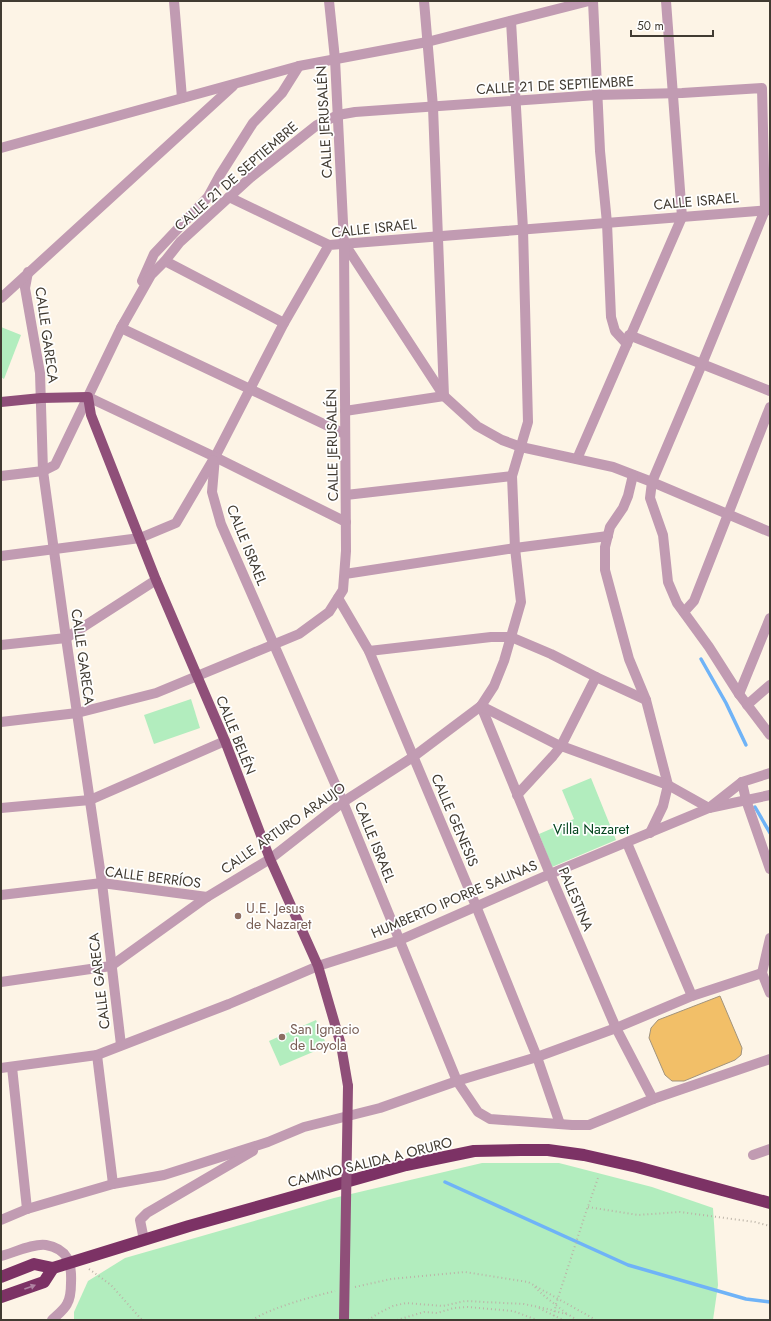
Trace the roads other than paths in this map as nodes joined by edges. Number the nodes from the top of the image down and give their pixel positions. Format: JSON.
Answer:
{"nodes":[{"id":1,"x":174,"y":1,"type":"edge"},
{"id":2,"x":329,"y":1,"type":"edge"},
{"id":3,"x":424,"y":1,"type":"edge"},
{"id":4,"x":589,"y":1,"type":"edge"},
{"id":5,"x":593,"y":1,"type":"edge"},
{"id":6,"x":666,"y":1,"type":"edge"},
{"id":7,"x":511,"y":21,"type":"junction"},
{"id":8,"x":427,"y":42,"type":"junction"},
{"id":9,"x":335,"y":59,"type":"junction"},
{"id":10,"x":299,"y":66,"type":"junction"},
{"id":11,"x":235,"y":84,"type":"junction"},
{"id":12,"x":673,"y":93,"type":"junction"},
{"id":13,"x":597,"y":95,"type":"junction"},
{"id":14,"x":182,"y":98,"type":"junction"},
{"id":15,"x":515,"y":100,"type":"junction"},
{"id":16,"x":433,"y":107,"type":"junction"},
{"id":17,"x":338,"y":115,"type":"junction"},
{"id":18,"x":1,"y":148,"type":"edge"},
{"id":19,"x":229,"y":197,"type":"junction"},
{"id":20,"x":767,"y":210,"type":"edge"},
{"id":21,"x":682,"y":217,"type":"junction"},
{"id":22,"x":607,"y":222,"type":"junction"},
{"id":23,"x":522,"y":229,"type":"junction"},
{"id":24,"x":438,"y":236,"type":"junction"},
{"id":25,"x":344,"y":243,"type":"junction"},
{"id":26,"x":329,"y":245,"type":"junction"},
{"id":27,"x":165,"y":261,"type":"junction"},
{"id":28,"x":28,"y":272,"type":"junction"},
{"id":29,"x":1,"y":298,"type":"edge"},
{"id":30,"x":284,"y":323,"type":"junction"},
{"id":31,"x":121,"y":328,"type":"junction"},
{"id":32,"x":628,"y":339,"type":"junction"},
{"id":33,"x":702,"y":364,"type":"junction"},
{"id":34,"x":250,"y":389,"type":"junction"},
{"id":35,"x":770,"y":391,"type":"edge"},
{"id":36,"x":444,"y":396,"type":"junction"},
{"id":37,"x":88,"y":397,"type":"junction"},
{"id":38,"x":41,"y":398,"type":"junction"},
{"id":39,"x":1,"y":402,"type":"edge"},
{"id":40,"x":770,"y":407,"type":"edge"},
{"id":41,"x":345,"y":411,"type":"junction"},
{"id":42,"x":346,"y":434,"type":"junction"},
{"id":43,"x":521,"y":446,"type":"junction"},
{"id":44,"x":216,"y":456,"type":"junction"},
{"id":45,"x":577,"y":459,"type":"junction"},
{"id":46,"x":43,"y":471,"type":"junction"},
{"id":47,"x":633,"y":475,"type":"junction"},
{"id":48,"x":1,"y":476,"type":"edge"},
{"id":49,"x":512,"y":476,"type":"junction"},
{"id":50,"x":652,"y":482,"type":"junction"},
{"id":51,"x":346,"y":495,"type":"junction"},
{"id":52,"x":728,"y":514,"type":"junction"},
{"id":53,"x":346,"y":522,"type":"junction"},
{"id":54,"x":770,"y":532,"type":"edge"},
{"id":55,"x":608,"y":536,"type":"junction"},
{"id":56,"x":140,"y":538,"type":"junction"},
{"id":57,"x":515,"y":548,"type":"junction"},
{"id":58,"x":54,"y":550,"type":"junction"},
{"id":59,"x":1,"y":556,"type":"edge"},
{"id":60,"x":345,"y":574,"type":"junction"},
{"id":61,"x":156,"y":580,"type":"junction"},
{"id":62,"x":338,"y":598,"type":"junction"},
{"id":63,"x":684,"y":612,"type":"junction"},
{"id":64,"x":770,"y":618,"type":"edge"},
{"id":65,"x":511,"y":637,"type":"junction"},
{"id":66,"x":66,"y":638,"type":"junction"},
{"id":67,"x":1,"y":645,"type":"edge"},
{"id":68,"x":274,"y":645,"type":"junction"},
{"id":69,"x":369,"y":651,"type":"junction"},
{"id":70,"x":197,"y":676,"type":"junction"},
{"id":71,"x":596,"y":676,"type":"junction"},
{"id":72,"x":770,"y":685,"type":"edge"},
{"id":73,"x":739,"y":694,"type":"junction"},
{"id":74,"x":646,"y":700,"type":"junction"},
{"id":75,"x":747,"y":705,"type":"junction"},
{"id":76,"x":481,"y":706,"type":"junction"},
{"id":77,"x":77,"y":713,"type":"junction"},
{"id":78,"x":1,"y":722,"type":"edge"},
{"id":79,"x":770,"y":735,"type":"edge"},
{"id":80,"x":225,"y":742,"type":"junction"},
{"id":81,"x":561,"y":746,"type":"junction"},
{"id":82,"x":414,"y":757,"type":"junction"},
{"id":83,"x":770,"y":773,"type":"edge"},
{"id":84,"x":742,"y":782,"type":"junction"},
{"id":85,"x":668,"y":785,"type":"junction"},
{"id":86,"x":517,"y":795,"type":"junction"},
{"id":87,"x":770,"y":795,"type":"edge"},
{"id":88,"x":90,"y":800,"type":"junction"},
{"id":89,"x":746,"y":800,"type":"junction"},
{"id":90,"x":343,"y":802,"type":"junction"},
{"id":91,"x":1,"y":808,"type":"edge"},
{"id":92,"x":709,"y":808,"type":"junction"},
{"id":93,"x":650,"y":833,"type":"junction"},
{"id":94,"x":627,"y":843,"type":"junction"},
{"id":95,"x":270,"y":859,"type":"junction"},
{"id":96,"x":770,"y":869,"type":"edge"},
{"id":97,"x":550,"y":874,"type":"junction"},
{"id":98,"x":102,"y":883,"type":"junction"},
{"id":99,"x":1,"y":895,"type":"edge"},
{"id":100,"x":207,"y":897,"type":"junction"},
{"id":101,"x":476,"y":906,"type":"junction"},
{"id":102,"x":770,"y":938,"type":"edge"},
{"id":103,"x":400,"y":940,"type":"junction"},
{"id":104,"x":111,"y":966,"type":"junction"},
{"id":105,"x":318,"y":966,"type":"junction"},
{"id":106,"x":762,"y":973,"type":"junction"},
{"id":107,"x":1,"y":982,"type":"edge"},
{"id":108,"x":770,"y":993,"type":"edge"},
{"id":109,"x":692,"y":996,"type":"junction"},
{"id":110,"x":616,"y":1028,"type":"junction"},
{"id":111,"x":121,"y":1045,"type":"junction"},
{"id":112,"x":97,"y":1055,"type":"junction"},
{"id":113,"x":537,"y":1057,"type":"junction"},
{"id":114,"x":770,"y":1059,"type":"edge"},
{"id":115,"x":12,"y":1067,"type":"junction"},
{"id":116,"x":1,"y":1068,"type":"edge"},
{"id":117,"x":457,"y":1081,"type":"junction"},
{"id":118,"x":653,"y":1099,"type":"junction"},
{"id":119,"x":560,"y":1124,"type":"junction"},
{"id":120,"x":268,"y":1142,"type":"junction"},
{"id":121,"x":770,"y":1149,"type":"edge"},
{"id":122,"x":753,"y":1155,"type":"dead end"},
{"id":123,"x":113,"y":1184,"type":"junction"},
{"id":124,"x":770,"y":1203,"type":"edge"},
{"id":125,"x":28,"y":1209,"type":"junction"},
{"id":126,"x":1,"y":1220,"type":"edge"},
{"id":127,"x":144,"y":1240,"type":"junction"},
{"id":128,"x":1,"y":1256,"type":"edge"},
{"id":129,"x":74,"y":1262,"type":"junction"},
{"id":130,"x":53,"y":1268,"type":"junction"},
{"id":131,"x":1,"y":1277,"type":"edge"},
{"id":132,"x":1,"y":1297,"type":"edge"},
{"id":133,"x":52,"y":1320,"type":"edge"},
{"id":134,"x":344,"y":1320,"type":"edge"}],
"edges":[{"from":1,"to":14,"type":"street"},
{"from":2,"to":9,"type":"street","name":"CALLE JERUSALÉN"},
{"from":3,"to":8,"type":"street"},
{"from":4,"to":7,"type":"street"},
{"from":5,"to":13,"type":"street"},
{"from":6,"to":12,"type":"street"},
{"from":7,"to":8,"type":"street"},
{"from":7,"to":15,"type":"street","name":"CALLE ARTURO ARAUJO"},
{"from":8,"to":9,"type":"street"},
{"from":8,"to":16,"type":"street"},
{"from":9,"to":10,"type":"street"},
{"from":9,"to":17,"type":"street","name":"CALLE JERUSALÉN"},
{"from":10,"to":11,"type":"street"},
{"from":10,"to":31,"type":"street"},
{"from":11,"to":14,"type":"street"},
{"from":11,"to":28,"type":"street"},
{"from":12,"to":13,"type":"street","name":"CALLE 21 DE SEPTIEMBRE"},
{"from":12,"to":20,"type":"street","name":"CALLE 21 DE SEPTIEMBRE"},
{"from":12,"to":21,"type":"street"},
{"from":13,"to":15,"type":"street","name":"CALLE 21 DE SEPTIEMBRE"},
{"from":13,"to":22,"type":"street"},
{"from":14,"to":18,"type":"street"},
{"from":15,"to":16,"type":"street","name":"CALLE 21 DE SEPTIEMBRE"},
{"from":15,"to":23,"type":"street","name":"CALLE ARTURO ARAUJO"},
{"from":16,"to":17,"type":"street","name":"CALLE 21 DE SEPTIEMBRE"},
{"from":16,"to":24,"type":"street"},
{"from":17,"to":19,"type":"street","name":"CALLE 21 DE SEPTIEMBRE"},
{"from":17,"to":25,"type":"street","name":"CALLE JERUSALÉN"},
{"from":19,"to":26,"type":"street"},
{"from":19,"to":27,"type":"street","name":"CALLE 21 DE SEPTIEMBRE"},
{"from":20,"to":21,"type":"street","name":"CALLE ISRAEL"},
{"from":20,"to":33,"type":"street"},
{"from":21,"to":22,"type":"street","name":"CALLE ISRAEL"},
{"from":21,"to":32,"type":"street"},
{"from":22,"to":23,"type":"street","name":"CALLE ISRAEL"},
{"from":22,"to":32,"type":"street"},
{"from":23,"to":24,"type":"street","name":"CALLE ISRAEL"},
{"from":23,"to":43,"type":"street","name":"CALLE ARTURO ARAUJO"},
{"from":24,"to":25,"type":"street","name":"CALLE ISRAEL"},
{"from":24,"to":36,"type":"street"},
{"from":25,"to":26,"type":"street","name":"CALLE ISRAEL"},
{"from":25,"to":36,"type":"street"},
{"from":25,"to":41,"type":"street","name":"CALLE JERUSALÉN"},
{"from":26,"to":30,"type":"street","name":"CALLE ISRAEL"},
{"from":27,"to":30,"type":"street"},
{"from":27,"to":31,"type":"street","name":"CALLE 21 DE SEPTIEMBRE"},
{"from":28,"to":29,"type":"street"},
{"from":28,"to":38,"type":"street","name":"CALLE GARECA"},
{"from":30,"to":34,"type":"street","name":"CALLE ISRAEL"},
{"from":31,"to":34,"type":"street"},
{"from":31,"to":37,"type":"street","name":"CALLE 21 DE SEPTIEMBRE"},
{"from":32,"to":33,"type":"street"},
{"from":32,"to":45,"type":"street"},
{"from":33,"to":35,"type":"street"},
{"from":33,"to":50,"type":"street"},
{"from":34,"to":42,"type":"street"},
{"from":34,"to":44,"type":"street","name":"CALLE ISRAEL"},
{"from":36,"to":41,"type":"street"},
{"from":36,"to":43,"type":"street"},
{"from":37,"to":38,"type":"main road"},
{"from":37,"to":44,"type":"street"},
{"from":37,"to":46,"type":"street","name":"CALLE 21 DE SEPTIEMBRE"},
{"from":37,"to":56,"type":"main road","name":"CALLE BELÉN"},
{"from":38,"to":39,"type":"main road"},
{"from":38,"to":46,"type":"street","name":"CALLE GARECA"},
{"from":40,"to":52,"type":"street"},
{"from":41,"to":42,"type":"street","name":"CALLE JERUSALÉN"},
{"from":42,"to":51,"type":"street","name":"CALLE JERUSALÉN"},
{"from":43,"to":45,"type":"street"},
{"from":43,"to":49,"type":"street","name":"CALLE ARTURO ARAUJO"},
{"from":44,"to":53,"type":"street"},
{"from":44,"to":56,"type":"street"},
{"from":44,"to":68,"type":"street","name":"CALLE ISRAEL"},
{"from":45,"to":47,"type":"street"},
{"from":46,"to":48,"type":"street"},
{"from":46,"to":58,"type":"street","name":"CALLE GARECA"},
{"from":47,"to":50,"type":"street"},
{"from":47,"to":55,"type":"street"},
{"from":49,"to":51,"type":"street"},
{"from":49,"to":57,"type":"street","name":"CALLE ARTURO ARAUJO"},
{"from":50,"to":52,"type":"street"},
{"from":50,"to":63,"type":"street"},
{"from":51,"to":53,"type":"street","name":"CALLE JERUSALÉN"},
{"from":52,"to":54,"type":"street"},
{"from":52,"to":63,"type":"street"},
{"from":53,"to":60,"type":"street","name":"CALLE JERUSALÉN"},
{"from":55,"to":57,"type":"street"},
{"from":55,"to":74,"type":"street"},
{"from":56,"to":58,"type":"street"},
{"from":56,"to":61,"type":"main road","name":"CALLE BELÉN"},
{"from":57,"to":60,"type":"street"},
{"from":57,"to":65,"type":"street","name":"CALLE ARTURO ARAUJO"},
{"from":58,"to":59,"type":"street"},
{"from":58,"to":66,"type":"street","name":"CALLE GARECA"},
{"from":60,"to":62,"type":"street","name":"CALLE JERUSALÉN"},
{"from":61,"to":66,"type":"street"},
{"from":61,"to":70,"type":"main road","name":"CALLE BELÉN"},
{"from":62,"to":68,"type":"street","name":"CALLE JERUSALÉN"},
{"from":62,"to":69,"type":"street","name":"CALLE GENESIS"},
{"from":63,"to":73,"type":"street"},
{"from":64,"to":73,"type":"street"},
{"from":65,"to":69,"type":"street"},
{"from":65,"to":71,"type":"street"},
{"from":65,"to":76,"type":"street","name":"CALLE ARTURO ARAUJO"},
{"from":66,"to":67,"type":"street"},
{"from":66,"to":77,"type":"street","name":"CALLE GARECA"},
{"from":68,"to":70,"type":"street","name":"CALLE JERUSALÉN"},
{"from":68,"to":90,"type":"street","name":"CALLE ISRAEL"},
{"from":69,"to":82,"type":"street","name":"CALLE GENESIS"},
{"from":70,"to":77,"type":"street","name":"CALLE JERUSALÉN"},
{"from":70,"to":80,"type":"main road","name":"CALLE BELÉN"},
{"from":71,"to":74,"type":"street"},
{"from":71,"to":81,"type":"street"},
{"from":72,"to":75,"type":"street"},
{"from":73,"to":75,"type":"street"},
{"from":74,"to":85,"type":"street"},
{"from":75,"to":79,"type":"street"},
{"from":76,"to":81,"type":"street"},
{"from":76,"to":82,"type":"street","name":"CALLE ARTURO ARAUJO"},
{"from":76,"to":86,"type":"street","name":"PALESTINA"},
{"from":77,"to":78,"type":"street","name":"CALLE JERUSALÉN"},
{"from":77,"to":88,"type":"street","name":"CALLE GARECA"},
{"from":80,"to":88,"type":"street"},
{"from":80,"to":95,"type":"main road","name":"CALLE BELÉN"},
{"from":81,"to":85,"type":"street"},
{"from":81,"to":86,"type":"street"},
{"from":82,"to":90,"type":"street","name":"CALLE ARTURO ARAUJO"},
{"from":82,"to":101,"type":"street","name":"CALLE GENESIS"},
{"from":83,"to":84,"type":"street","name":"HUMBERTO IPORRE SALINAS"},
{"from":84,"to":89,"type":"street"},
{"from":84,"to":92,"type":"street","name":"HUMBERTO IPORRE SALINAS"},
{"from":85,"to":92,"type":"street"},
{"from":85,"to":93,"type":"street"},
{"from":86,"to":97,"type":"street","name":"PALESTINA"},
{"from":87,"to":89,"type":"street"},
{"from":88,"to":91,"type":"street"},
{"from":88,"to":98,"type":"street","name":"CALLE GARECA"},
{"from":89,"to":92,"type":"street"},
{"from":89,"to":96,"type":"street"},
{"from":90,"to":95,"type":"street","name":"CALLE ARTURO ARAUJO"},
{"from":90,"to":103,"type":"street","name":"CALLE ISRAEL"},
{"from":92,"to":93,"type":"street","name":"HUMBERTO IPORRE SALINAS"},
{"from":93,"to":94,"type":"street","name":"HUMBERTO IPORRE SALINAS"},
{"from":94,"to":97,"type":"street","name":"HUMBERTO IPORRE SALINAS"},
{"from":94,"to":109,"type":"street"},
{"from":95,"to":100,"type":"street","name":"CALLE ARTURO ARAUJO"},
{"from":95,"to":105,"type":"main road","name":"CALLE BELÉN"},
{"from":97,"to":101,"type":"street","name":"HUMBERTO IPORRE SALINAS"},
{"from":97,"to":110,"type":"street","name":"PALESTINA"},
{"from":98,"to":99,"type":"street","name":"CALLE BERRÍOS"},
{"from":98,"to":100,"type":"street","name":"CALLE BERRÍOS"},
{"from":98,"to":104,"type":"street","name":"CALLE GARECA"},
{"from":100,"to":104,"type":"street","name":"CALLE ARTURO ARAUJO"},
{"from":101,"to":103,"type":"street","name":"HUMBERTO IPORRE SALINAS"},
{"from":101,"to":113,"type":"street","name":"CALLE GENESIS"},
{"from":102,"to":106,"type":"street"},
{"from":103,"to":105,"type":"street","name":"HUMBERTO IPORRE SALINAS"},
{"from":103,"to":117,"type":"street","name":"CALLE ISRAEL"},
{"from":104,"to":107,"type":"street","name":"CALLE ARTURO ARAUJO"},
{"from":104,"to":111,"type":"street","name":"CALLE GARECA"},
{"from":105,"to":111,"type":"street","name":"HUMBERTO IPORRE SALINAS"},
{"from":105,"to":134,"type":"main road","name":"CALLE BELÉN","bridge":true},
{"from":106,"to":108,"type":"street"},
{"from":106,"to":109,"type":"street"},
{"from":109,"to":110,"type":"street"},
{"from":110,"to":113,"type":"street"},
{"from":110,"to":118,"type":"street","name":"PALESTINA"},
{"from":111,"to":112,"type":"street","name":"HUMBERTO IPORRE SALINAS"},
{"from":112,"to":115,"type":"street","name":"HUMBERTO IPORRE SALINAS"},
{"from":112,"to":123,"type":"street"},
{"from":113,"to":117,"type":"street"},
{"from":113,"to":119,"type":"street","name":"CALLE GENESIS"},
{"from":114,"to":118,"type":"street","name":"CALLE ISRAEL"},
{"from":115,"to":116,"type":"street","name":"HUMBERTO IPORRE SALINAS"},
{"from":115,"to":125,"type":"street"},
{"from":117,"to":119,"type":"street","name":"CALLE ISRAEL"},
{"from":117,"to":120,"type":"street"},
{"from":118,"to":119,"type":"street","name":"CALLE ISRAEL"},
{"from":120,"to":123,"type":"street"},
{"from":120,"to":127,"type":"street"},
{"from":121,"to":122,"type":"street"},
{"from":123,"to":125,"type":"street"},
{"from":124,"to":127,"type":"highway","name":"CAMINO SALIDA A ORURO"},
{"from":125,"to":126,"type":"street"},
{"from":127,"to":129,"type":"highway","name":"CAMINO SALIDA A ORURO"},
{"from":128,"to":129,"type":"street"},
{"from":129,"to":130,"type":"highway","name":"CAMINO SALIDA A ORURO"},
{"from":129,"to":133,"type":"street"},
{"from":130,"to":131,"type":"highway"},
{"from":132,"to":130,"type":"highway","one_way":true}]}
